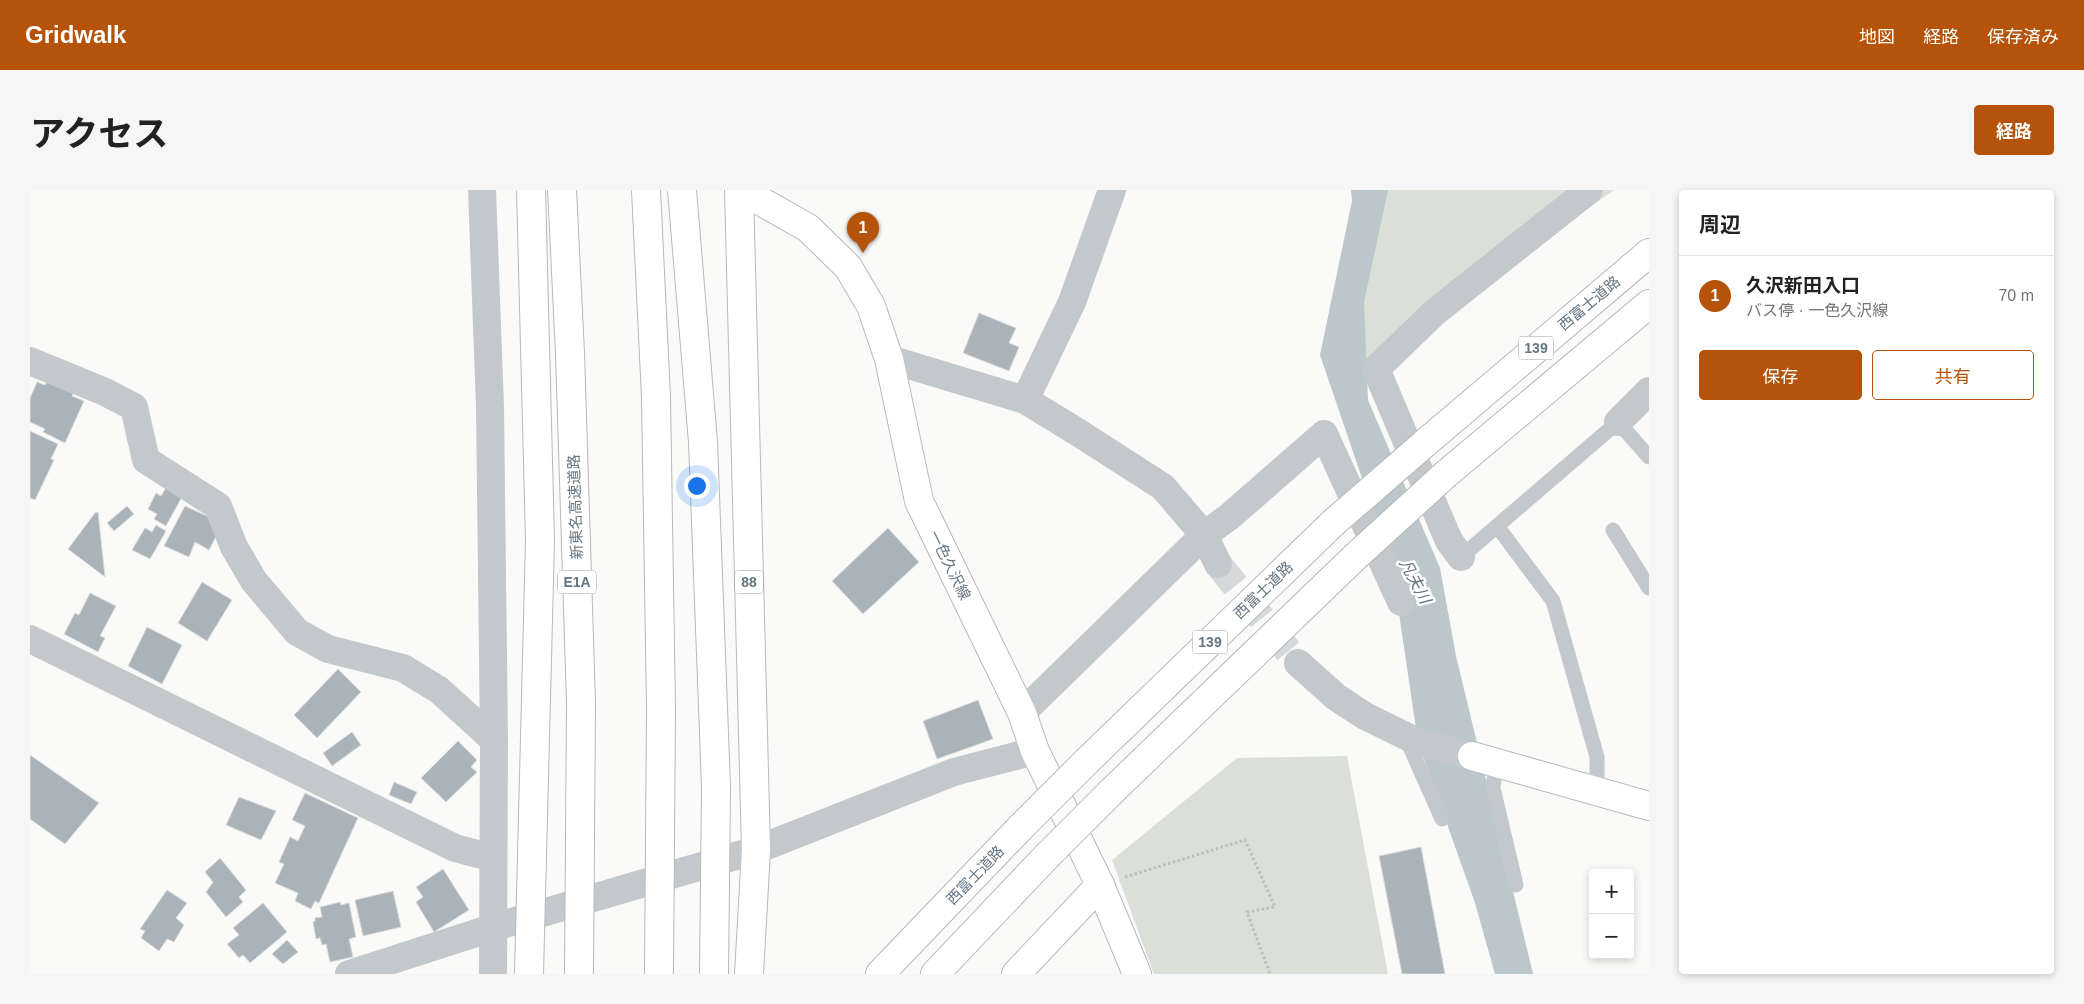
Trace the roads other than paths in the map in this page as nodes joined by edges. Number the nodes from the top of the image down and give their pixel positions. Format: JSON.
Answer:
{"nodes":[{"id":1,"x":482,"y":190,"type":"edge"},
{"id":2,"x":531,"y":190,"type":"edge"},
{"id":3,"x":562,"y":190,"type":"edge"},
{"id":4,"x":646,"y":190,"type":"edge"},
{"id":5,"x":682,"y":190,"type":"edge"},
{"id":6,"x":740,"y":190,"type":"edge"},
{"id":7,"x":1112,"y":190,"type":"edge"},
{"id":8,"x":1589,"y":190,"type":"edge"},
{"id":9,"x":1649,"y":253,"type":"edge"},
{"id":10,"x":1649,"y":304,"type":"edge"},
{"id":11,"x":889,"y":359,"type":"junction"},
{"id":12,"x":30,"y":361,"type":"edge"},
{"id":13,"x":1649,"y":391,"type":"edge"},
{"id":14,"x":1025,"y":400,"type":"junction"},
{"id":15,"x":1618,"y":422,"type":"junction"},
{"id":16,"x":1649,"y":457,"type":"edge"},
{"id":17,"x":1497,"y":526,"type":"junction"},
{"id":18,"x":1613,"y":530,"type":"dead end"},
{"id":19,"x":1204,"y":535,"type":"junction"},
{"id":20,"x":1461,"y":557,"type":"joint"},
{"id":21,"x":1218,"y":564,"type":"tunnel mouth"},
{"id":22,"x":1649,"y":588,"type":"edge"},
{"id":23,"x":1401,"y":602,"type":"dead end"},
{"id":24,"x":30,"y":639,"type":"edge"},
{"id":25,"x":1298,"y":663,"type":"tunnel mouth"},
{"id":26,"x":1022,"y":713,"type":"junction"},
{"id":27,"x":1412,"y":739,"type":"junction"},
{"id":28,"x":494,"y":740,"type":"junction"},
{"id":29,"x":1035,"y":751,"type":"junction"},
{"id":30,"x":1484,"y":760,"type":"junction"},
{"id":31,"x":1596,"y":791,"type":"junction"},
{"id":32,"x":1649,"y":806,"type":"edge"},
{"id":33,"x":1442,"y":819,"type":"dead end"},
{"id":34,"x":756,"y":850,"type":"junction"},
{"id":35,"x":494,"y":858,"type":"junction"},
{"id":36,"x":1100,"y":885,"type":"junction"},
{"id":37,"x":1516,"y":885,"type":"dead end"},
{"id":38,"x":495,"y":928,"type":"junction"},
{"id":39,"x":349,"y":974,"type":"edge"},
{"id":40,"x":493,"y":974,"type":"edge"},
{"id":41,"x":528,"y":974,"type":"edge"},
{"id":42,"x":579,"y":974,"type":"edge"},
{"id":43,"x":659,"y":974,"type":"edge"},
{"id":44,"x":714,"y":974,"type":"edge"},
{"id":45,"x":749,"y":974,"type":"edge"},
{"id":46,"x":880,"y":974,"type":"edge"},
{"id":47,"x":935,"y":974,"type":"edge"},
{"id":48,"x":1016,"y":974,"type":"edge"},
{"id":49,"x":1137,"y":974,"type":"edge"}],
"edges":[{"from":1,"to":28,"type":"street"},
{"from":2,"to":41,"type":"main road","bridge":true},
{"from":3,"to":42,"type":"main road","name":"新東名高速道路","number":"E1A","bridge":true},
{"from":4,"to":43,"type":"main road","bridge":true},
{"from":5,"to":44,"type":"main road","bridge":true},
{"from":6,"to":11,"type":"main road","name":"一色久沢線"},
{"from":6,"to":34,"type":"main road","name":"一色久沢線","number":"88"},
{"from":7,"to":14,"type":"street"},
{"from":8,"to":20,"type":"street"},
{"from":9,"to":46,"type":"main road","name":"西富士道路","number":"139","bridge":true},
{"from":10,"to":47,"type":"main road","number":"139","bridge":true},
{"from":11,"to":14,"type":"street"},
{"from":11,"to":26,"type":"main road","name":"一色久沢線"},
{"from":12,"to":28,"type":"street"},
{"from":13,"to":15,"type":"street"},
{"from":14,"to":19,"type":"street"},
{"from":15,"to":16,"type":"lane"},
{"from":15,"to":17,"type":"lane"},
{"from":17,"to":20,"type":"lane"},
{"from":17,"to":31,"type":"lane"},
{"from":18,"to":22,"type":"lane"},
{"from":19,"to":21,"type":"street"},
{"from":19,"to":23,"type":"street"},
{"from":19,"to":26,"type":"street"},
{"from":24,"to":35,"type":"street"},
{"from":25,"to":27,"type":"street"},
{"from":26,"to":29,"type":"main road","name":"一色久沢線"},
{"from":27,"to":30,"type":"street"},
{"from":27,"to":33,"type":"lane"},
{"from":28,"to":35,"type":"street"},
{"from":29,"to":34,"type":"street"},
{"from":29,"to":36,"type":"main road","name":"一色久沢線"},
{"from":30,"to":31,"type":"main road"},
{"from":30,"to":37,"type":"lane"},
{"from":31,"to":32,"type":"main road"},
{"from":34,"to":38,"type":"street"},
{"from":34,"to":45,"type":"main road","name":"一色久沢線","number":"88"},
{"from":35,"to":38,"type":"street"},
{"from":36,"to":48,"type":"main road"},
{"from":36,"to":49,"type":"main road","name":"一色久沢線"},
{"from":38,"to":39,"type":"street"},
{"from":38,"to":40,"type":"street"}]}
